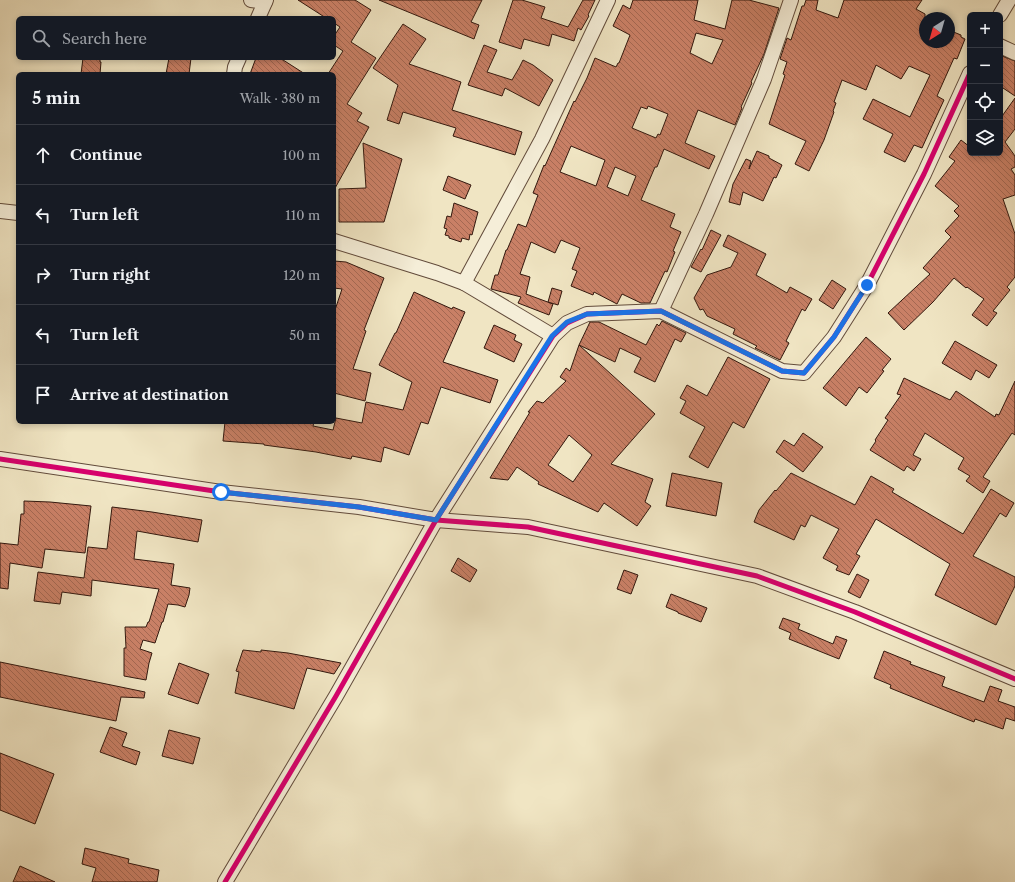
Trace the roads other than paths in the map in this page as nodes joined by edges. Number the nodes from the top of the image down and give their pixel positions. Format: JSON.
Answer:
{"nodes":[{"id":1,"x":608,"y":0,"type":"edge"},
{"id":2,"x":791,"y":0,"type":"edge"},
{"id":3,"x":1009,"y":0,"type":"edge"},
{"id":4,"x":261,"y":1,"type":"edge"},
{"id":5,"x":1002,"y":12,"type":"edge"},
{"id":6,"x":258,"y":16,"type":"edge"},
{"id":7,"x":1003,"y":48,"type":"edge"},
{"id":8,"x":1015,"y":54,"type":"edge"},
{"id":9,"x":238,"y":60,"type":"edge"},
{"id":10,"x":234,"y":72,"type":"edge"},
{"id":11,"x":967,"y":80,"type":"edge"},
{"id":12,"x":0,"y":211,"type":"edge"},
{"id":13,"x":16,"y":213,"type":"edge"},
{"id":14,"x":336,"y":242,"type":"edge"},
{"id":15,"x":464,"y":283,"type":"junction"},
{"id":16,"x":661,"y":311,"type":"junction"},
{"id":17,"x":552,"y":336,"type":"junction"},
{"id":18,"x":0,"y":459,"type":"edge"},
{"id":19,"x":436,"y":520,"type":"junction"},
{"id":20,"x":1015,"y":679,"type":"edge"},
{"id":21,"x":224,"y":882,"type":"edge"}],
"edges":[{"from":1,"to":15,"type":"street"},
{"from":2,"to":16,"type":"street"},
{"from":3,"to":5,"type":"street"},
{"from":4,"to":6,"type":"street"},
{"from":7,"to":8,"type":"street"},
{"from":9,"to":10,"type":"street"},
{"from":11,"to":16,"type":"street"},
{"from":12,"to":13,"type":"street"},
{"from":14,"to":15,"type":"street"},
{"from":15,"to":17,"type":"street"},
{"from":16,"to":17,"type":"street"},
{"from":17,"to":19,"type":"street"},
{"from":18,"to":19,"type":"street"},
{"from":19,"to":20,"type":"street"},
{"from":19,"to":21,"type":"street"}]}
